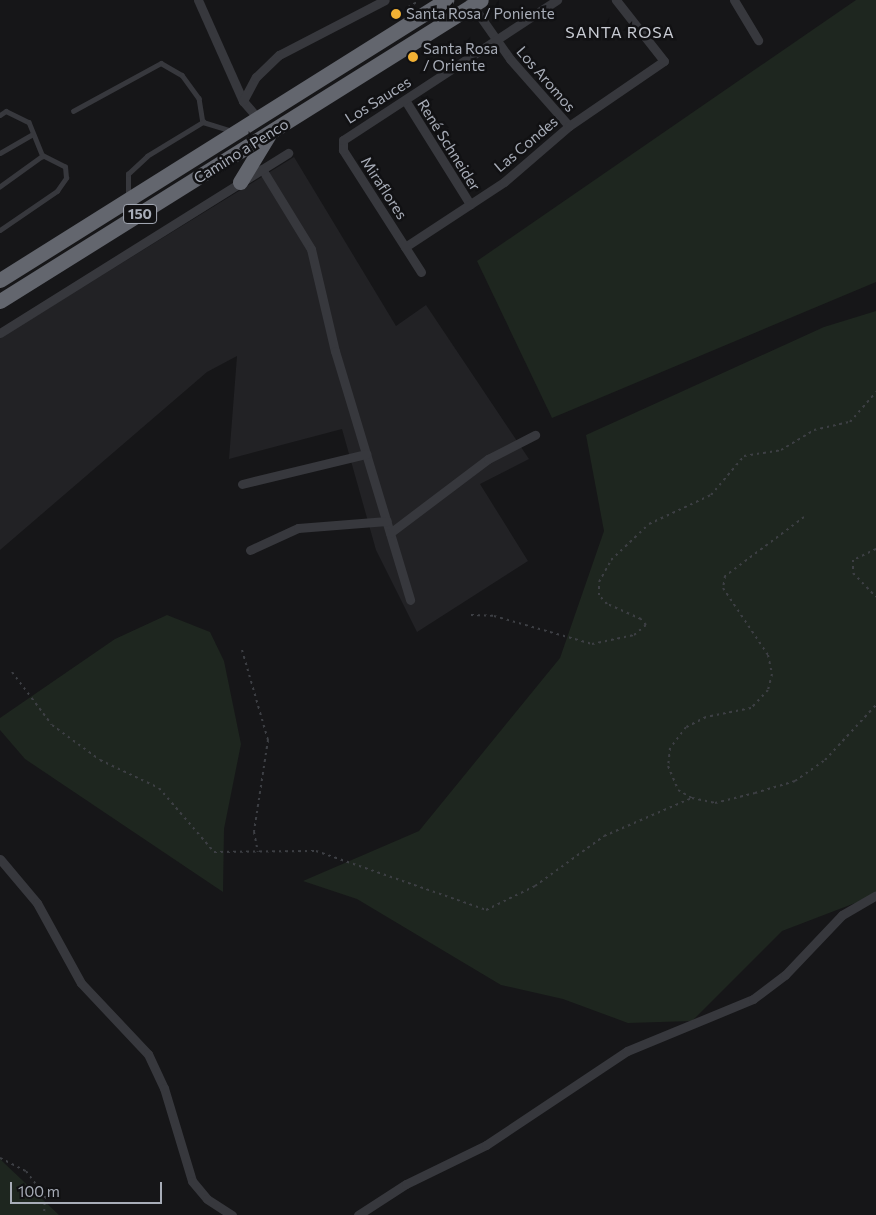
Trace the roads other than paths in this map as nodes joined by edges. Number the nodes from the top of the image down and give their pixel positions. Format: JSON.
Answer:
{"nodes":[{"id":1,"x":198,"y":0,"type":"edge"},
{"id":2,"x":385,"y":0,"type":"edge"},
{"id":3,"x":446,"y":0,"type":"edge"},
{"id":4,"x":557,"y":0,"type":"edge"},
{"id":5,"x":616,"y":0,"type":"edge"},
{"id":6,"x":734,"y":0,"type":"edge"},
{"id":7,"x":474,"y":2,"type":"edge"},
{"id":8,"x":758,"y":40,"type":"dead end"},
{"id":9,"x":496,"y":41,"type":"junction"},
{"id":10,"x":405,"y":100,"type":"junction"},
{"id":11,"x":243,"y":101,"type":"junction"},
{"id":12,"x":73,"y":111,"type":"dead end"},
{"id":13,"x":0,"y":115,"type":"edge"},
{"id":14,"x":258,"y":118,"type":"junction"},
{"id":15,"x":203,"y":122,"type":"junction"},
{"id":16,"x":569,"y":126,"type":"junction"},
{"id":17,"x":236,"y":132,"type":"junction"},
{"id":18,"x":270,"y":132,"type":"junction"},
{"id":19,"x":32,"y":136,"type":"junction"},
{"id":20,"x":342,"y":143,"type":"joint"},
{"id":21,"x":0,"y":153,"type":"edge"},
{"id":22,"x":288,"y":153,"type":"dead end"},
{"id":23,"x":43,"y":156,"type":"junction"},
{"id":24,"x":262,"y":169,"type":"junction"},
{"id":25,"x":240,"y":182,"type":"junction"},
{"id":26,"x":0,"y":187,"type":"edge"},
{"id":27,"x":128,"y":200,"type":"junction"},
{"id":28,"x":470,"y":204,"type":"junction"},
{"id":29,"x":0,"y":230,"type":"edge"},
{"id":30,"x":405,"y":247,"type":"junction"},
{"id":31,"x":421,"y":272,"type":"dead end"},
{"id":32,"x":0,"y":280,"type":"edge"},
{"id":33,"x":0,"y":301,"type":"edge"},
{"id":34,"x":0,"y":333,"type":"edge"},
{"id":35,"x":535,"y":435,"type":"dead end"},
{"id":36,"x":366,"y":454,"type":"junction"},
{"id":37,"x":242,"y":484,"type":"dead end"},
{"id":38,"x":386,"y":521,"type":"junction"},
{"id":39,"x":390,"y":532,"type":"junction"},
{"id":40,"x":250,"y":550,"type":"dead end"},
{"id":41,"x":410,"y":600,"type":"dead end"},
{"id":42,"x":0,"y":859,"type":"edge"},
{"id":43,"x":876,"y":895,"type":"edge"},
{"id":44,"x":232,"y":1215,"type":"edge"},
{"id":45,"x":358,"y":1215,"type":"edge"}],
"edges":[{"from":1,"to":11,"type":"street"},
{"from":2,"to":11,"type":"street"},
{"from":3,"to":14,"type":"highway","name":"Camino a Penco","number":"150"},
{"from":4,"to":9,"type":"street","name":"Los Sauces"},
{"from":5,"to":16,"type":"street","name":"Las Condes"},
{"from":6,"to":8,"type":"street"},
{"from":7,"to":9,"type":"street","name":"Los Aromos"},
{"from":7,"to":18,"type":"highway","name":"Camino a Penco","number":"150"},
{"from":9,"to":10,"type":"street","name":"Los Sauces"},
{"from":9,"to":16,"type":"street","name":"Los Aromos"},
{"from":10,"to":20,"type":"street","name":"Los Sauces"},
{"from":10,"to":28,"type":"street","name":"René Schneider"},
{"from":11,"to":14,"type":"street"},
{"from":12,"to":15,"type":"lane"},
{"from":13,"to":19,"type":"lane"},
{"from":14,"to":17,"type":"highway","name":"Camino a Penco","number":"150"},
{"from":15,"to":17,"type":"lane"},
{"from":15,"to":27,"type":"lane"},
{"from":16,"to":28,"type":"street","name":"Las Condes"},
{"from":17,"to":27,"type":"highway","name":"Camino a Penco","number":"150"},
{"from":18,"to":25,"type":"highway"},
{"from":18,"to":33,"type":"highway","name":"Camino a Penco","number":"150"},
{"from":19,"to":21,"type":"lane"},
{"from":19,"to":23,"type":"lane"},
{"from":20,"to":30,"type":"street","name":"Miraflores"},
{"from":22,"to":24,"type":"street"},
{"from":23,"to":26,"type":"lane"},
{"from":23,"to":29,"type":"lane"},
{"from":24,"to":25,"type":"street"},
{"from":24,"to":36,"type":"street"},
{"from":25,"to":34,"type":"street"},
{"from":27,"to":32,"type":"highway","name":"Camino a Penco","number":"150"},
{"from":28,"to":30,"type":"street","name":"Las Condes"},
{"from":30,"to":31,"type":"street","name":"Miraflores"},
{"from":35,"to":39,"type":"street"},
{"from":36,"to":37,"type":"street"},
{"from":36,"to":38,"type":"street"},
{"from":38,"to":39,"type":"street"},
{"from":38,"to":40,"type":"street"},
{"from":39,"to":41,"type":"street"},
{"from":42,"to":44,"type":"street"},
{"from":43,"to":45,"type":"street"}]}
